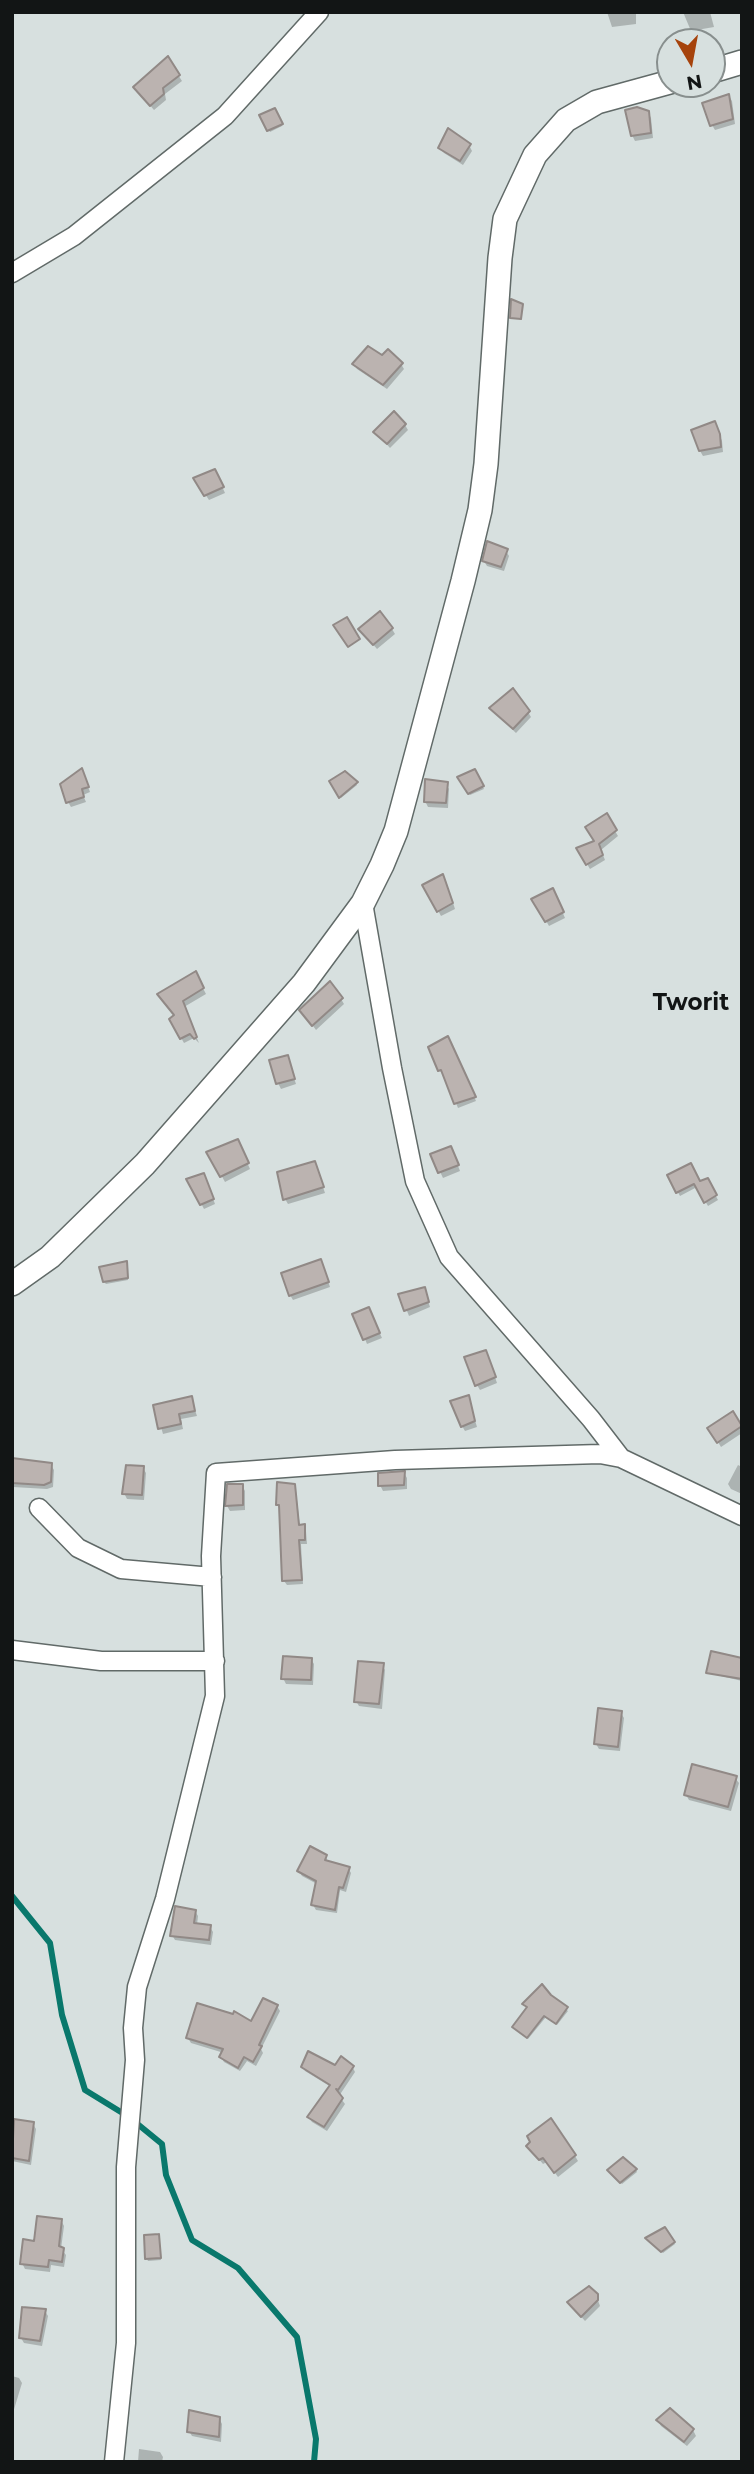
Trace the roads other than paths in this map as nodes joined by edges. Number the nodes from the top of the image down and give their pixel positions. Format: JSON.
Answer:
{"nodes":[{"id":1,"x":319,"y":12,"type":"edge"},
{"id":2,"x":656,"y":86,"type":"edge"},
{"id":3,"x":12,"y":273,"type":"edge"},
{"id":4,"x":363,"y":903,"type":"junction"},
{"id":5,"x":12,"y":1284,"type":"edge"},
{"id":6,"x":621,"y":1458,"type":"junction"},
{"id":7,"x":39,"y":1508,"type":"dead end"},
{"id":8,"x":742,"y":1516,"type":"edge"},
{"id":9,"x":212,"y":1577,"type":"junction"},
{"id":10,"x":12,"y":1650,"type":"edge"},
{"id":11,"x":215,"y":1661,"type":"junction"},
{"id":12,"x":114,"y":2462,"type":"edge"}],
"edges":[{"from":1,"to":3,"type":"street"},
{"from":2,"to":4,"type":"street"},
{"from":4,"to":5,"type":"street"},
{"from":4,"to":6,"type":"street"},
{"from":6,"to":8,"type":"street"},
{"from":6,"to":9,"type":"street"},
{"from":7,"to":9,"type":"street"},
{"from":9,"to":11,"type":"street"},
{"from":10,"to":11,"type":"street"},
{"from":11,"to":12,"type":"street"}]}
